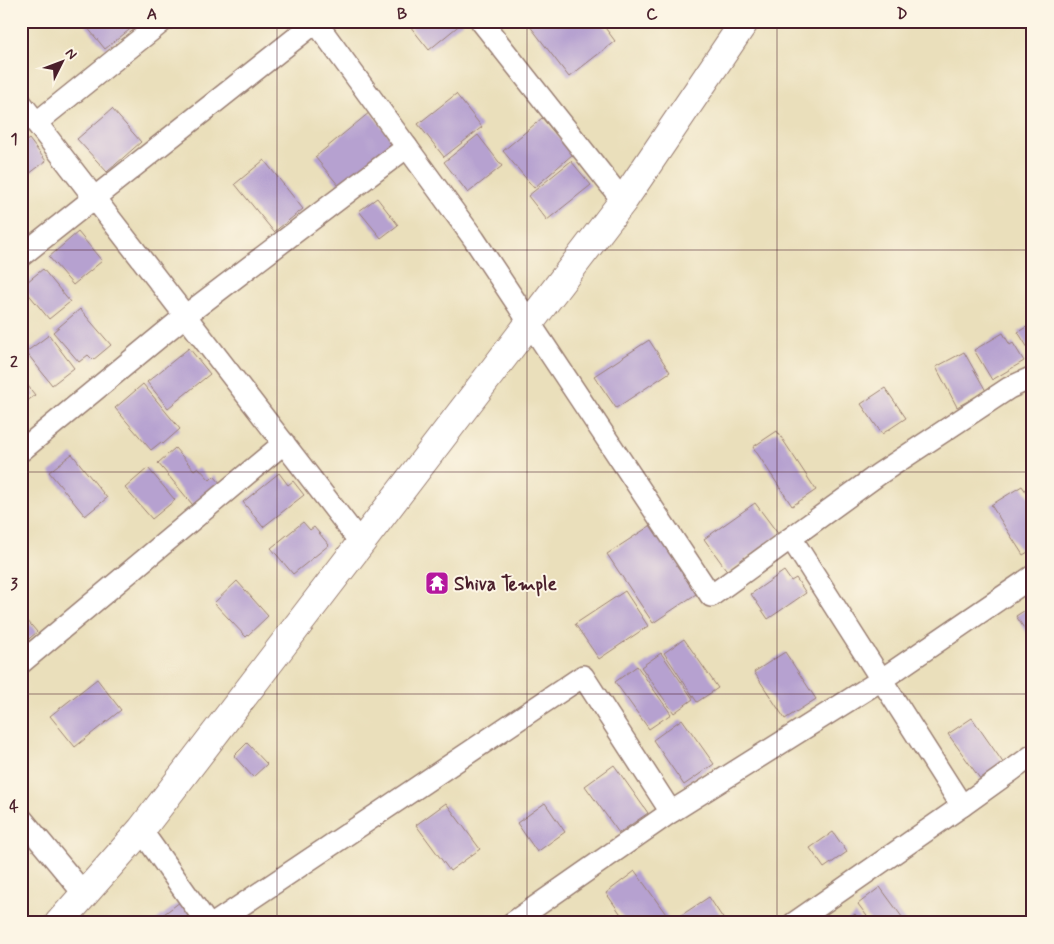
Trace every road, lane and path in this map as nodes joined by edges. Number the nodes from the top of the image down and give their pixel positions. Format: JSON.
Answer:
{"nodes":[{"id":1,"x":163,"y":21,"type":"edge"},
{"id":2,"x":481,"y":21,"type":"edge"},
{"id":3,"x":745,"y":21,"type":"edge"},
{"id":4,"x":316,"y":22,"type":"edge"},
{"id":5,"x":21,"y":103,"type":"edge"},
{"id":6,"x":36,"y":123,"type":"junction"},
{"id":7,"x":407,"y":147,"type":"junction"},
{"id":8,"x":94,"y":198,"type":"junction"},
{"id":9,"x":623,"y":201,"type":"junction"},
{"id":10,"x":21,"y":256,"type":"edge"},
{"id":11,"x":185,"y":316,"type":"junction"},
{"id":12,"x":529,"y":323,"type":"junction"},
{"id":13,"x":1033,"y":377,"type":"edge"},
{"id":14,"x":284,"y":443,"type":"junction"},
{"id":15,"x":21,"y":451,"type":"edge"},
{"id":16,"x":791,"y":538,"type":"junction"},
{"id":17,"x":360,"y":542,"type":"junction"},
{"id":18,"x":1033,"y":576,"type":"edge"},
{"id":19,"x":21,"y":663,"type":"edge"},
{"id":20,"x":881,"y":680,"type":"junction"},
{"id":21,"x":1033,"y":755,"type":"edge"},
{"id":22,"x":962,"y":806,"type":"junction"},
{"id":23,"x":671,"y":812,"type":"junction"},
{"id":24,"x":21,"y":818,"type":"edge"},
{"id":25,"x":141,"y":830,"type":"junction"},
{"id":26,"x":85,"y":895,"type":"junction"},
{"id":27,"x":59,"y":923,"type":"edge"},
{"id":28,"x":207,"y":923,"type":"edge"},
{"id":29,"x":215,"y":923,"type":"edge"},
{"id":30,"x":512,"y":923,"type":"edge"},
{"id":31,"x":794,"y":923,"type":"edge"}],
"edges":[{"from":1,"to":6,"type":"street"},
{"from":2,"to":9,"type":"street"},
{"from":3,"to":9,"type":"street"},
{"from":4,"to":7,"type":"street"},
{"from":4,"to":8,"type":"street"},
{"from":5,"to":6,"type":"street"},
{"from":6,"to":8,"type":"street"},
{"from":7,"to":11,"type":"street"},
{"from":7,"to":12,"type":"street"},
{"from":8,"to":10,"type":"street"},
{"from":8,"to":11,"type":"street"},
{"from":9,"to":12,"type":"street"},
{"from":11,"to":14,"type":"street"},
{"from":11,"to":15,"type":"street"},
{"from":12,"to":16,"type":"street"},
{"from":12,"to":17,"type":"street"},
{"from":13,"to":16,"type":"street"},
{"from":14,"to":17,"type":"street"},
{"from":14,"to":19,"type":"street"},
{"from":16,"to":20,"type":"street"},
{"from":17,"to":25,"type":"street"},
{"from":18,"to":20,"type":"street"},
{"from":20,"to":22,"type":"street"},
{"from":20,"to":23,"type":"street"},
{"from":21,"to":22,"type":"street"},
{"from":22,"to":31,"type":"street"},
{"from":23,"to":29,"type":"street"},
{"from":23,"to":30,"type":"street"},
{"from":24,"to":26,"type":"street"},
{"from":25,"to":26,"type":"street"},
{"from":25,"to":28,"type":"street"},
{"from":26,"to":27,"type":"street"}]}
